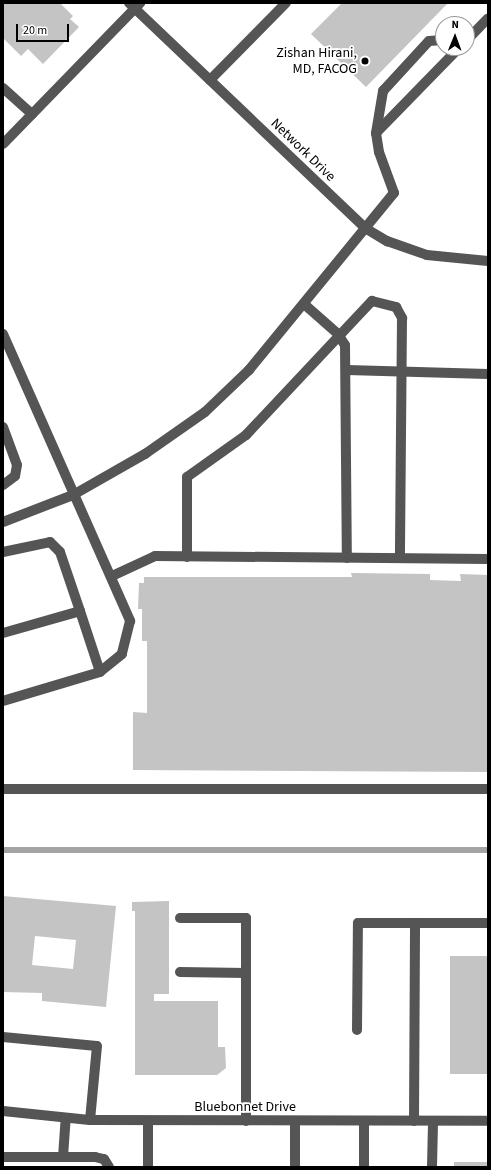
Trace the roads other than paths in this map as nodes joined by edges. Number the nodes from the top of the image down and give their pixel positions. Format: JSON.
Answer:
{"nodes":[{"id":1,"x":286,"y":3,"type":"edge"},
{"id":2,"x":134,"y":5,"type":"edge"},
{"id":3,"x":488,"y":18,"type":"edge"},
{"id":4,"x":475,"y":30,"type":"edge"},
{"id":5,"x":435,"y":41,"type":"edge"},
{"id":6,"x":451,"y":56,"type":"edge"},
{"id":7,"x":210,"y":80,"type":"junction"},
{"id":8,"x":3,"y":88,"type":"edge"},
{"id":9,"x":32,"y":114,"type":"junction"},
{"id":10,"x":376,"y":133,"type":"junction"},
{"id":11,"x":3,"y":144,"type":"edge"},
{"id":12,"x":365,"y":228,"type":"junction"},
{"id":13,"x":488,"y":261,"type":"edge"},
{"id":14,"x":304,"y":304,"type":"junction"},
{"id":15,"x":3,"y":334,"type":"edge"},
{"id":16,"x":338,"y":334,"type":"junction"},
{"id":17,"x":347,"y":370,"type":"junction"},
{"id":18,"x":401,"y":371,"type":"junction"},
{"id":19,"x":488,"y":374,"type":"edge"},
{"id":20,"x":3,"y":427,"type":"edge"},
{"id":21,"x":3,"y":485,"type":"edge"},
{"id":22,"x":74,"y":495,"type":"junction"},
{"id":23,"x":3,"y":522,"type":"edge"},
{"id":24,"x":3,"y":552,"type":"edge"},
{"id":25,"x":187,"y":557,"type":"junction"},
{"id":26,"x":347,"y":558,"type":"junction"},
{"id":27,"x":400,"y":558,"type":"junction"},
{"id":28,"x":488,"y":559,"type":"edge"},
{"id":29,"x":112,"y":576,"type":"junction"},
{"id":30,"x":80,"y":611,"type":"junction"},
{"id":31,"x":3,"y":633,"type":"edge"},
{"id":32,"x":100,"y":672,"type":"junction"},
{"id":33,"x":3,"y":701,"type":"edge"},
{"id":34,"x":3,"y":789,"type":"edge"},
{"id":35,"x":488,"y":790,"type":"edge"},
{"id":36,"x":180,"y":918,"type":"dead end"},
{"id":37,"x":415,"y":923,"type":"junction"},
{"id":38,"x":488,"y":923,"type":"edge"},
{"id":39,"x":180,"y":972,"type":"dead end"},
{"id":40,"x":246,"y":973,"type":"junction"},
{"id":41,"x":357,"y":1030,"type":"dead end"},
{"id":42,"x":3,"y":1037,"type":"edge"},
{"id":43,"x":3,"y":1111,"type":"edge"},
{"id":44,"x":66,"y":1118,"type":"junction"},
{"id":45,"x":90,"y":1120,"type":"junction"},
{"id":46,"x":148,"y":1121,"type":"junction"},
{"id":47,"x":246,"y":1121,"type":"junction"},
{"id":48,"x":295,"y":1121,"type":"junction"},
{"id":49,"x":364,"y":1121,"type":"junction"},
{"id":50,"x":414,"y":1122,"type":"junction"},
{"id":51,"x":433,"y":1122,"type":"junction"},
{"id":52,"x":488,"y":1122,"type":"edge"},
{"id":53,"x":3,"y":1156,"type":"edge"},
{"id":54,"x":63,"y":1157,"type":"junction"},
{"id":55,"x":109,"y":1167,"type":"edge"},
{"id":56,"x":148,"y":1167,"type":"edge"},
{"id":57,"x":295,"y":1167,"type":"edge"},
{"id":58,"x":364,"y":1167,"type":"edge"},
{"id":59,"x":432,"y":1167,"type":"edge"}],
"edges":[{"from":1,"to":7,"type":"street"},
{"from":2,"to":7,"type":"street","name":"Network Drive"},
{"from":2,"to":9,"type":"street"},
{"from":3,"to":4,"type":"street"},
{"from":5,"to":10,"type":"street"},
{"from":6,"to":10,"type":"street"},
{"from":7,"to":12,"type":"street","name":"Network Drive"},
{"from":8,"to":9,"type":"street"},
{"from":9,"to":11,"type":"street"},
{"from":10,"to":12,"type":"street"},
{"from":12,"to":13,"type":"street","name":"Network Drive"},
{"from":12,"to":14,"type":"street"},
{"from":14,"to":16,"type":"street"},
{"from":14,"to":22,"type":"street"},
{"from":15,"to":22,"type":"street"},
{"from":16,"to":17,"type":"street"},
{"from":16,"to":18,"type":"street"},
{"from":16,"to":25,"type":"street"},
{"from":17,"to":18,"type":"street"},
{"from":17,"to":26,"type":"street"},
{"from":18,"to":19,"type":"street"},
{"from":18,"to":27,"type":"street"},
{"from":20,"to":21,"type":"street"},
{"from":22,"to":23,"type":"street"},
{"from":22,"to":29,"type":"street"},
{"from":24,"to":30,"type":"street"},
{"from":25,"to":26,"type":"street"},
{"from":25,"to":29,"type":"street"},
{"from":26,"to":27,"type":"street"},
{"from":27,"to":28,"type":"street"},
{"from":29,"to":32,"type":"street"},
{"from":30,"to":31,"type":"street"},
{"from":30,"to":32,"type":"street"},
{"from":32,"to":33,"type":"street"},
{"from":34,"to":35,"type":"street"},
{"from":36,"to":40,"type":"street"},
{"from":37,"to":38,"type":"street"},
{"from":37,"to":41,"type":"street"},
{"from":37,"to":50,"type":"street"},
{"from":39,"to":40,"type":"street"},
{"from":40,"to":47,"type":"street"},
{"from":42,"to":45,"type":"street"},
{"from":43,"to":44,"type":"street","name":"Bluebonnet Drive"},
{"from":44,"to":45,"type":"street","name":"Bluebonnet Drive"},
{"from":44,"to":54,"type":"street"},
{"from":45,"to":46,"type":"street","name":"Bluebonnet Drive"},
{"from":46,"to":47,"type":"street","name":"Bluebonnet Drive"},
{"from":46,"to":56,"type":"street"},
{"from":47,"to":48,"type":"street","name":"Bluebonnet Drive"},
{"from":48,"to":49,"type":"street","name":"Bluebonnet Drive"},
{"from":48,"to":57,"type":"street"},
{"from":49,"to":50,"type":"street","name":"Bluebonnet Drive"},
{"from":49,"to":58,"type":"street"},
{"from":50,"to":51,"type":"street","name":"Bluebonnet Drive"},
{"from":51,"to":52,"type":"street","name":"Bluebonnet Drive"},
{"from":51,"to":59,"type":"street"},
{"from":53,"to":54,"type":"street"},
{"from":54,"to":55,"type":"street"}]}
